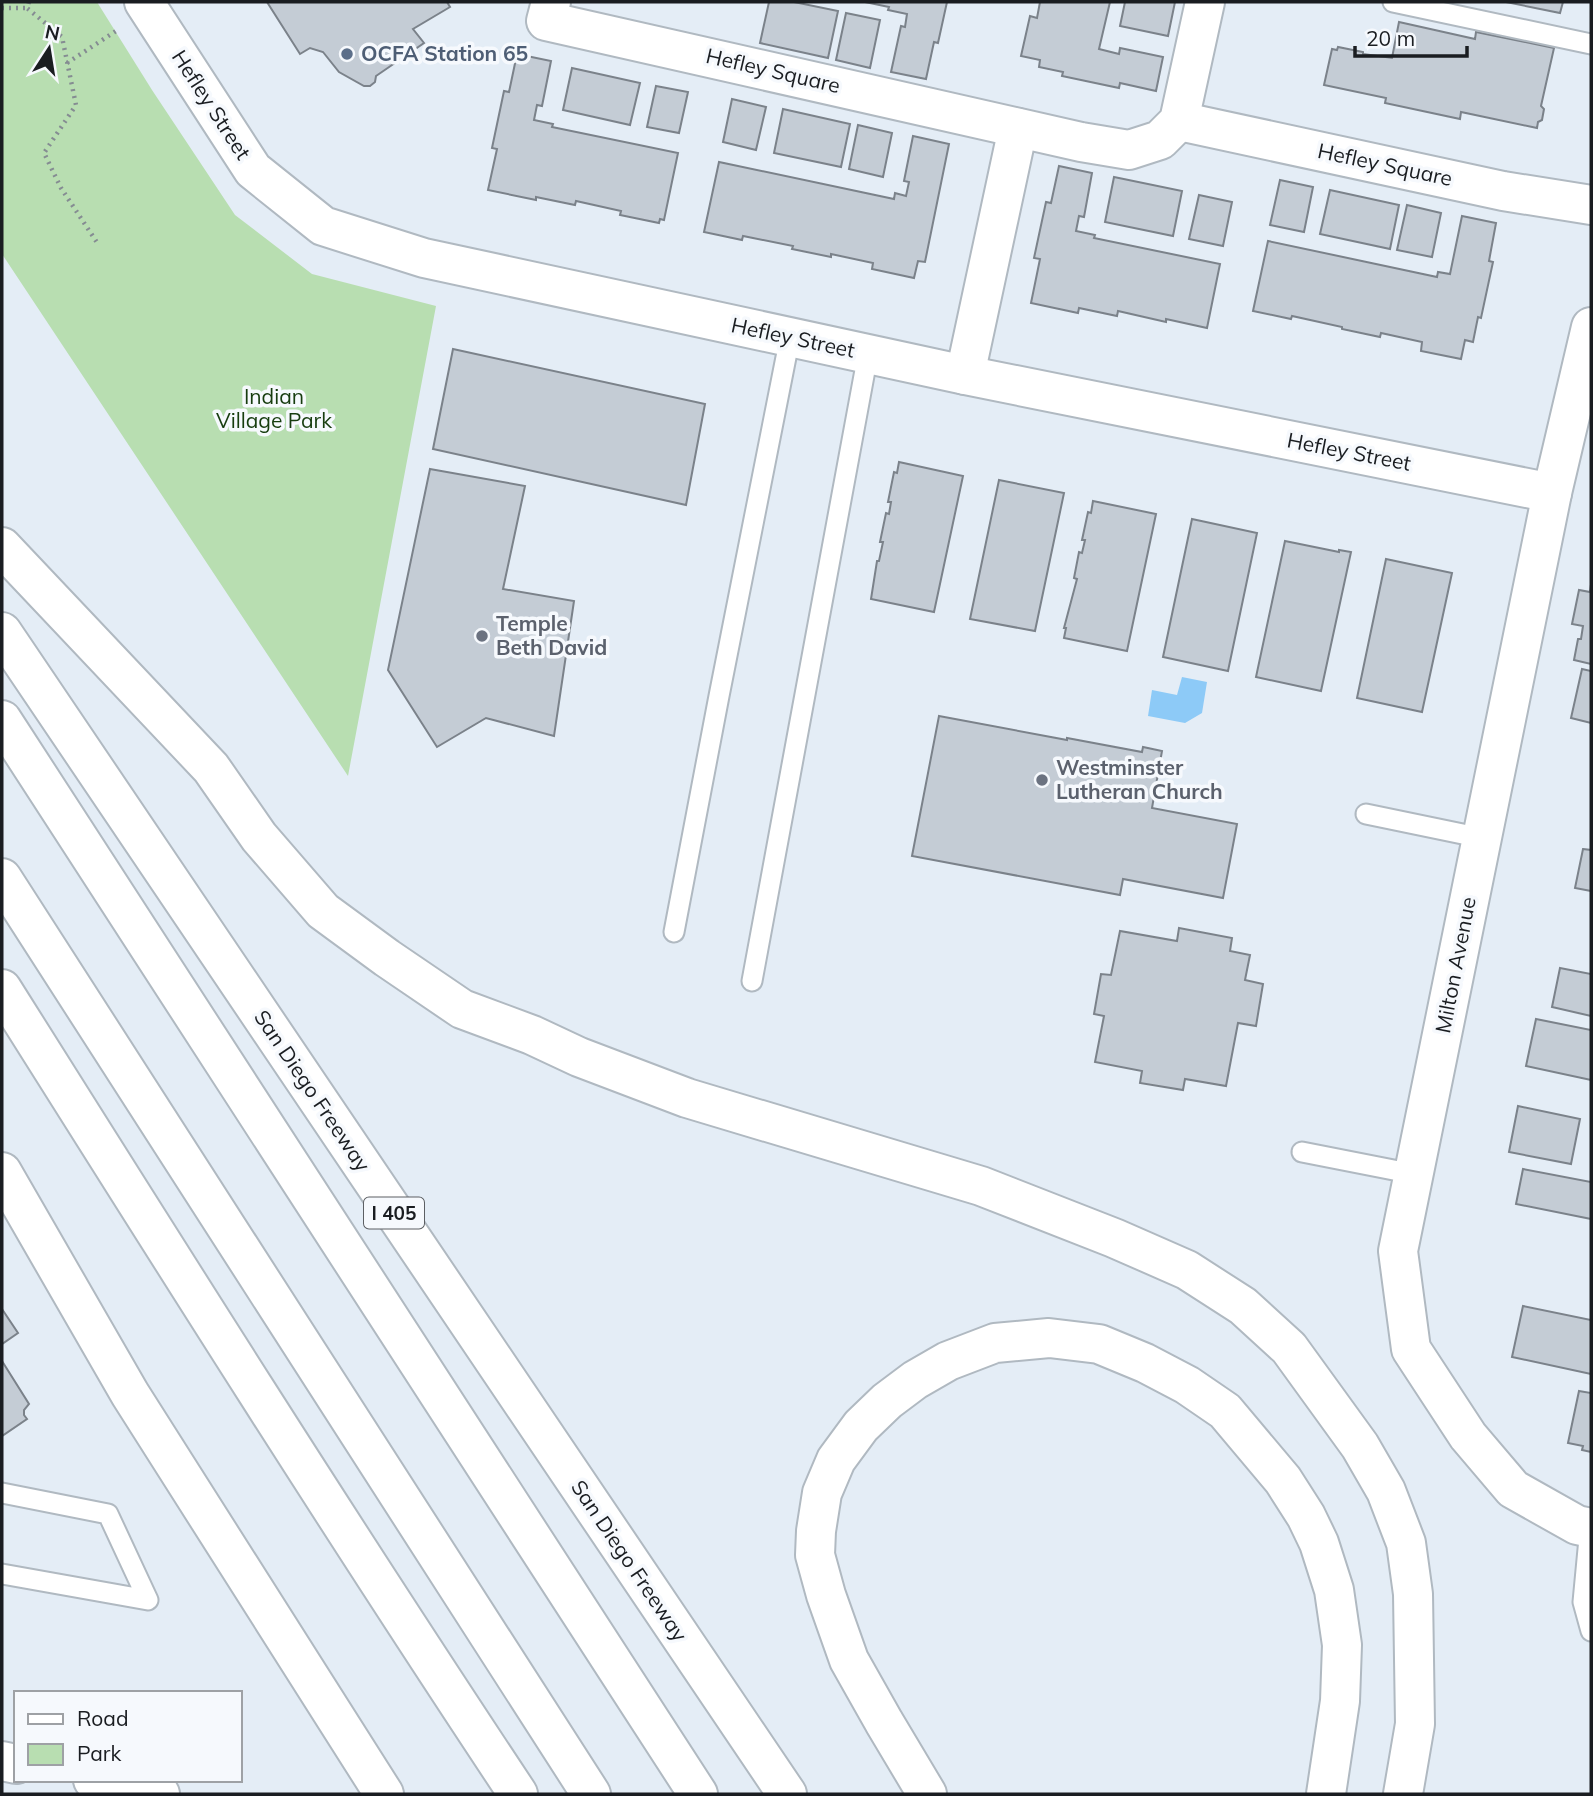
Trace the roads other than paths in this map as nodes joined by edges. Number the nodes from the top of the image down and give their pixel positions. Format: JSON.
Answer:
{"nodes":[{"id":1,"x":144,"y":2,"type":"edge"},
{"id":2,"x":551,"y":2,"type":"edge"},
{"id":3,"x":1205,"y":2,"type":"edge"},
{"id":4,"x":1393,"y":2,"type":"edge"},
{"id":5,"x":1591,"y":44,"type":"edge"},
{"id":6,"x":1179,"y":121,"type":"junction"},
{"id":7,"x":1018,"y":128,"type":"junction"},
{"id":8,"x":1591,"y":205,"type":"edge"},
{"id":9,"x":1591,"y":327,"type":"edge"},
{"id":10,"x":790,"y":337,"type":"junction"},
{"id":11,"x":868,"y":354,"type":"junction"},
{"id":12,"x":965,"y":375,"type":"junction"},
{"id":13,"x":1552,"y":493,"type":"junction"},
{"id":14,"x":2,"y":547,"type":"edge"},
{"id":15,"x":2,"y":632,"type":"edge"},
{"id":16,"x":2,"y":720,"type":"edge"},
{"id":17,"x":1366,"y":814,"type":"dead end"},
{"id":18,"x":1482,"y":838,"type":"junction"},
{"id":19,"x":2,"y":878,"type":"edge"},
{"id":20,"x":674,"y":932,"type":"dead end"},
{"id":21,"x":752,"y":981,"type":"dead end"},
{"id":22,"x":2,"y":989,"type":"edge"},
{"id":23,"x":1303,"y":1152,"type":"dead end"},
{"id":24,"x":2,"y":1172,"type":"edge"},
{"id":25,"x":1414,"y":1174,"type":"junction"},
{"id":26,"x":2,"y":1493,"type":"edge"},
{"id":27,"x":1590,"y":1528,"type":"edge"},
{"id":28,"x":2,"y":1574,"type":"edge"},
{"id":29,"x":1591,"y":1631,"type":"edge"},
{"id":30,"x":103,"y":1782,"type":"edge"},
{"id":31,"x":160,"y":1794,"type":"edge"},
{"id":32,"x":384,"y":1794,"type":"edge"},
{"id":33,"x":518,"y":1794,"type":"edge"},
{"id":34,"x":591,"y":1794,"type":"edge"},
{"id":35,"x":698,"y":1794,"type":"edge"},
{"id":36,"x":787,"y":1794,"type":"edge"},
{"id":37,"x":927,"y":1794,"type":"edge"},
{"id":38,"x":1326,"y":1794,"type":"edge"},
{"id":39,"x":1403,"y":1794,"type":"edge"}],
"edges":[{"from":1,"to":10,"type":"main road","name":"Hefley Street"},
{"from":2,"to":7,"type":"main road","name":"Hefley Square"},
{"from":3,"to":6,"type":"main road"},
{"from":4,"to":5,"type":"lane"},
{"from":6,"to":7,"type":"main road","name":"Hefley Square"},
{"from":6,"to":8,"type":"main road","name":"Hefley Square"},
{"from":7,"to":12,"type":"main road"},
{"from":9,"to":13,"type":"main road","name":"Milton Avenue"},
{"from":10,"to":11,"type":"main road","name":"Hefley Street"},
{"from":10,"to":20,"type":"lane"},
{"from":11,"to":12,"type":"main road","name":"Hefley Street"},
{"from":11,"to":21,"type":"lane"},
{"from":12,"to":13,"type":"main road","name":"Hefley Street"},
{"from":13,"to":18,"type":"main road","name":"Milton Avenue"},
{"from":14,"to":39,"type":"main road"},
{"from":15,"to":36,"type":"main road","name":"San Diego Freeway","number":"I 405"},
{"from":16,"to":35,"type":"main road"},
{"from":17,"to":18,"type":"lane"},
{"from":18,"to":25,"type":"main road","name":"Milton Avenue"},
{"from":19,"to":34,"type":"main road"},
{"from":22,"to":33,"type":"main road"},
{"from":23,"to":25,"type":"lane"},
{"from":24,"to":32,"type":"main road"},
{"from":25,"to":27,"type":"main road","name":"Milton Avenue"},
{"from":26,"to":28,"type":"lane"},
{"from":27,"to":29,"type":"lane"},
{"from":30,"to":31,"type":"main road"},
{"from":37,"to":38,"type":"main road"}]}
